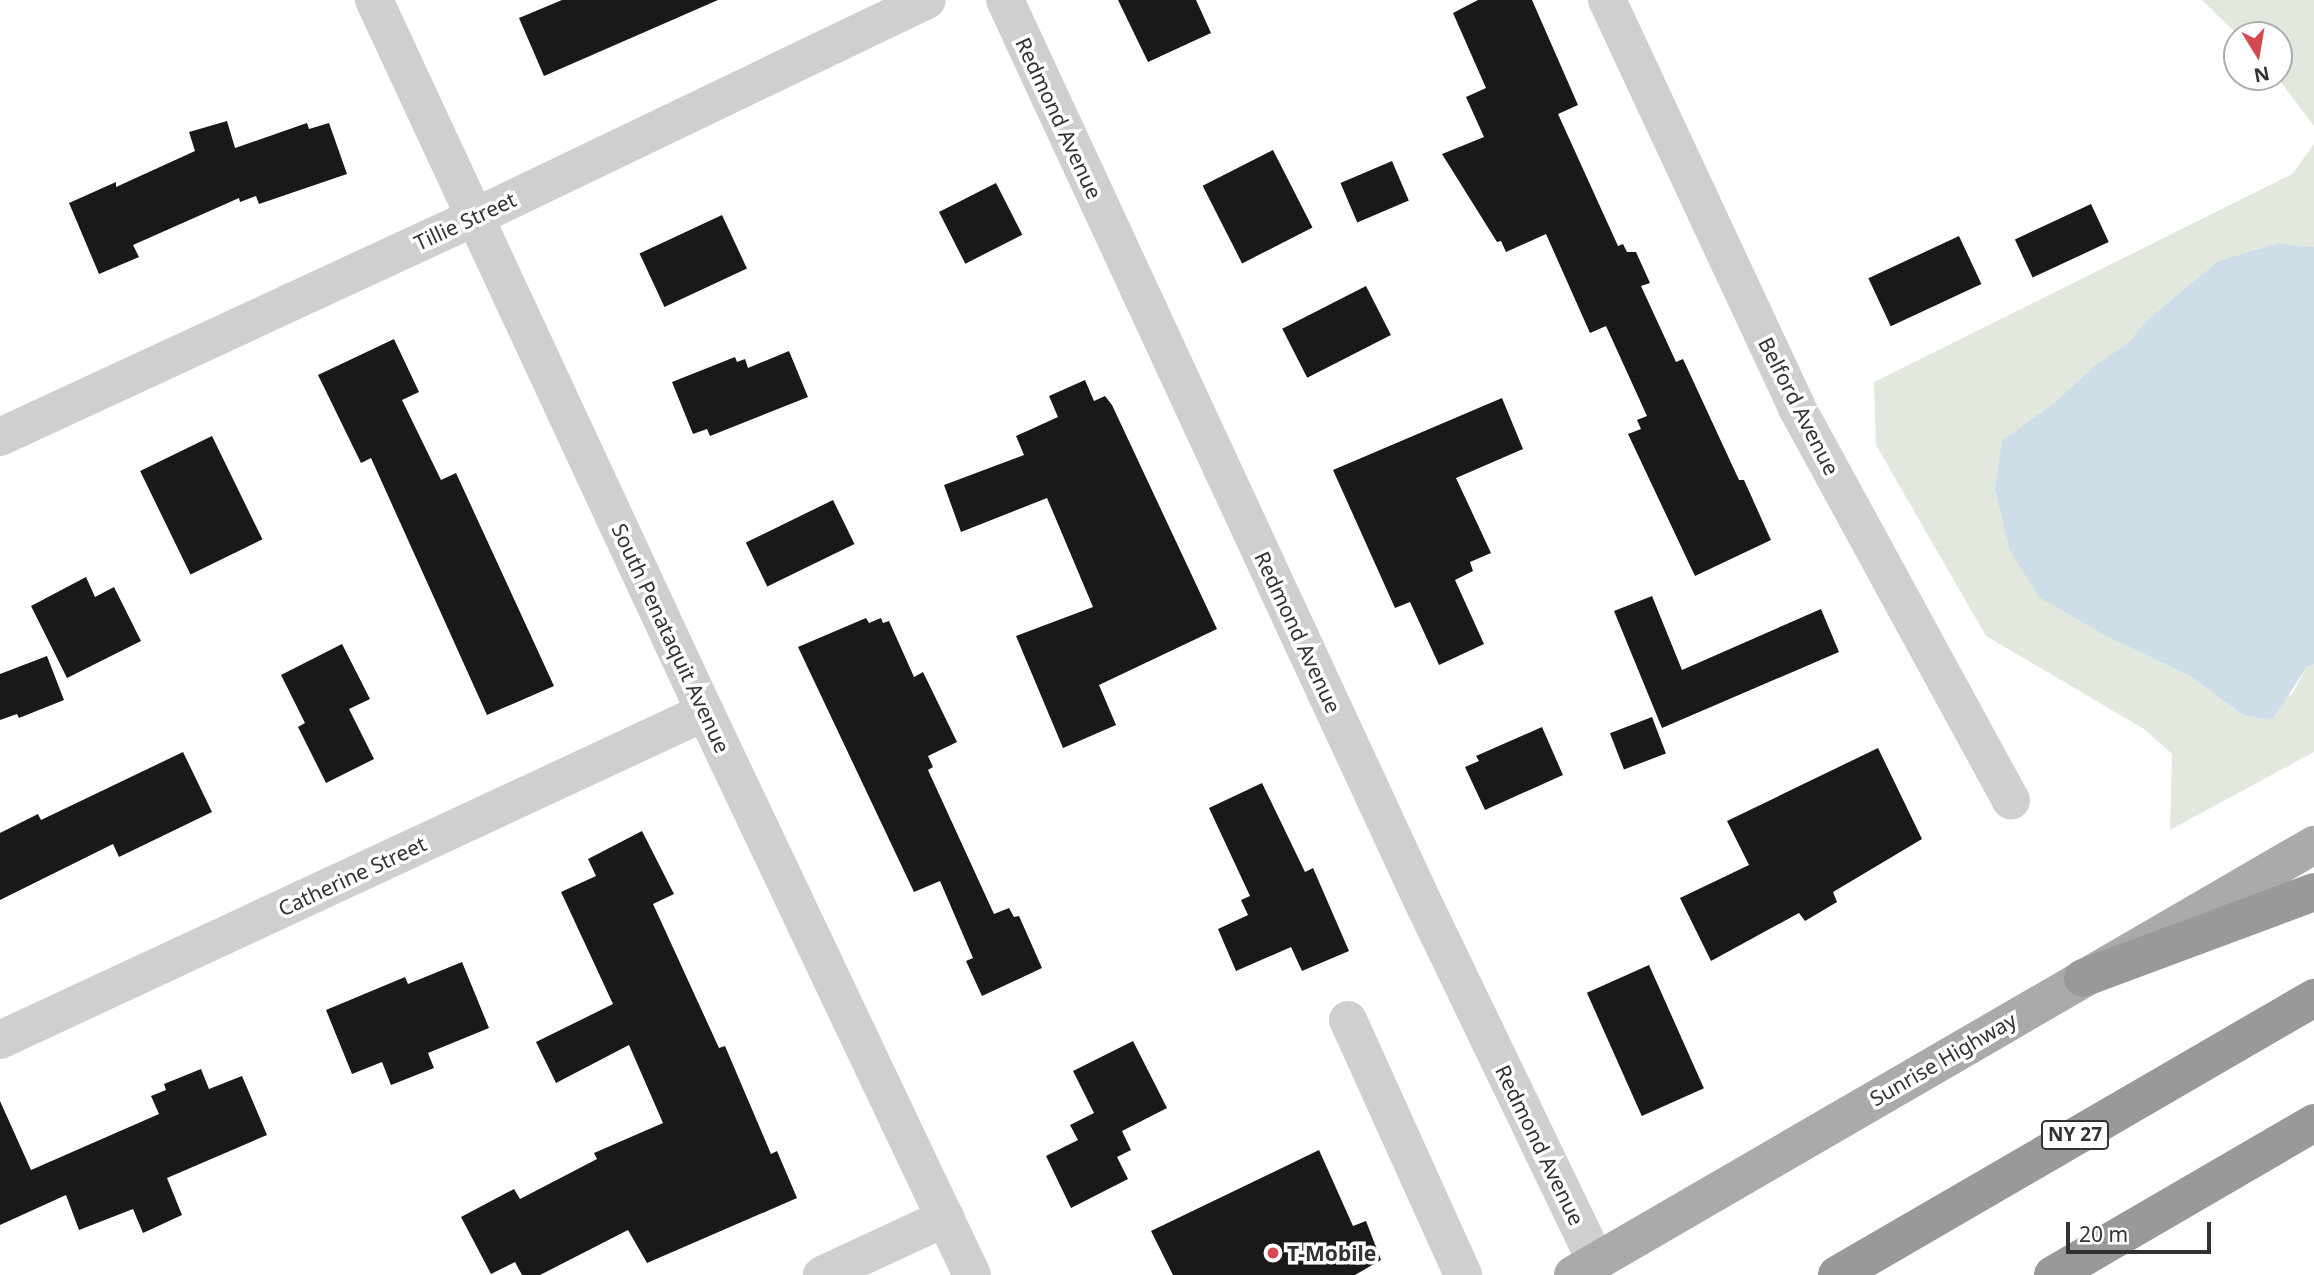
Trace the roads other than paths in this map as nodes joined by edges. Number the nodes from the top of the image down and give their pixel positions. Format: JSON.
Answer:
{"nodes":[{"id":1,"x":374,"y":0,"type":"edge"},
{"id":2,"x":927,"y":0,"type":"edge"},
{"id":3,"x":1005,"y":0,"type":"edge"},
{"id":4,"x":1607,"y":0,"type":"edge"},
{"id":5,"x":475,"y":217,"type":"junction"},
{"id":6,"x":0,"y":437,"type":"edge"},
{"id":7,"x":705,"y":712,"type":"junction"},
{"id":8,"x":2011,"y":801,"type":"dead end"},
{"id":9,"x":2314,"y":845,"type":"edge"},
{"id":10,"x":2314,"y":892,"type":"edge"},
{"id":11,"x":2083,"y":978,"type":"junction"},
{"id":12,"x":2314,"y":998,"type":"edge"},
{"id":13,"x":1348,"y":1020,"type":"dead end"},
{"id":14,"x":0,"y":1040,"type":"edge"},
{"id":15,"x":2314,"y":1123,"type":"edge"},
{"id":16,"x":945,"y":1218,"type":"junction"},
{"id":17,"x":1584,"y":1268,"type":"edge"},
{"id":18,"x":822,"y":1275,"type":"edge"},
{"id":19,"x":972,"y":1275,"type":"edge"},
{"id":20,"x":1463,"y":1275,"type":"edge"},
{"id":21,"x":1837,"y":1275,"type":"edge"},
{"id":22,"x":2053,"y":1275,"type":"edge"}],
"edges":[{"from":1,"to":5,"type":"street","name":"South Penataquit Avenue"},
{"from":2,"to":5,"type":"street","name":"Tillie Street"},
{"from":3,"to":17,"type":"street","name":"Redmond Avenue"},
{"from":4,"to":8,"type":"street","name":"Belford Avenue"},
{"from":5,"to":6,"type":"street","name":"Tillie Street"},
{"from":5,"to":7,"type":"street","name":"South Penataquit Avenue"},
{"from":7,"to":14,"type":"street","name":"Catherine Street"},
{"from":7,"to":16,"type":"street","name":"South Penataquit Avenue"},
{"from":9,"to":11,"type":"main road","name":"Sunrise Highway"},
{"from":10,"to":11,"type":"highway"},
{"from":11,"to":17,"type":"main road","name":"Sunrise Highway"},
{"from":12,"to":21,"type":"highway","number":"NY 27"},
{"from":13,"to":20,"type":"street"},
{"from":15,"to":22,"type":"highway"},
{"from":16,"to":18,"type":"street"},
{"from":16,"to":19,"type":"street","name":"South Penataquit Avenue"}]}
